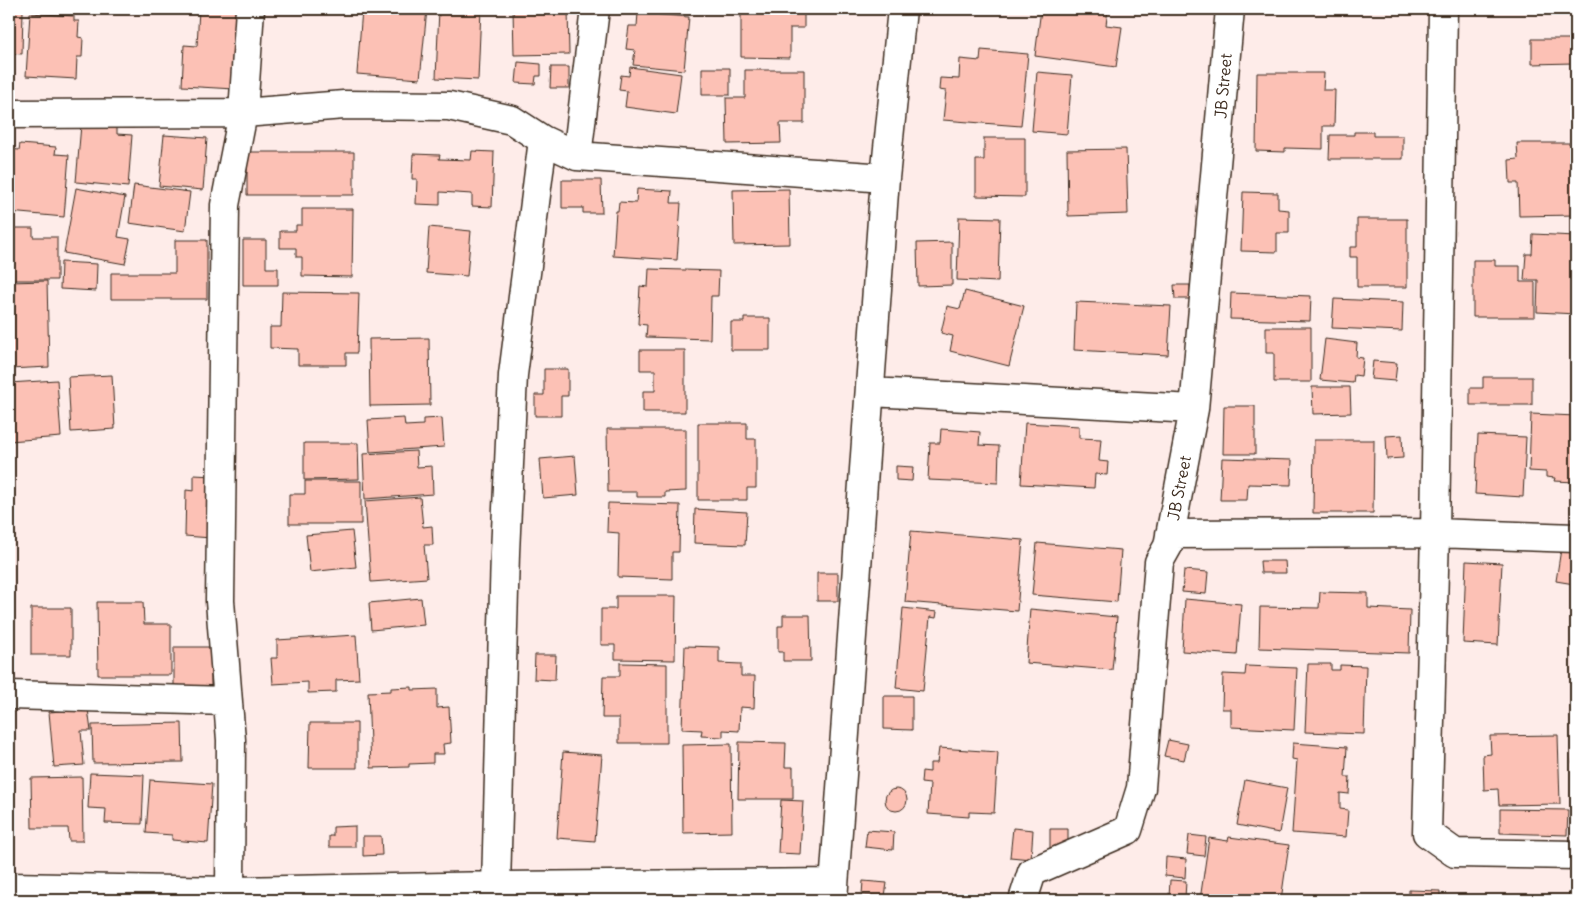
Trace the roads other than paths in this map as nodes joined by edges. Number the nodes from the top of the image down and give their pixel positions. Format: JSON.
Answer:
{"nodes":[{"id":1,"x":250,"y":9,"type":"edge"},
{"id":2,"x":596,"y":9,"type":"edge"},
{"id":3,"x":902,"y":9,"type":"edge"},
{"id":4,"x":1230,"y":9,"type":"edge"},
{"id":5,"x":1442,"y":9,"type":"edge"},
{"id":6,"x":242,"y":113,"type":"junction"},
{"id":7,"x":9,"y":114,"type":"edge"},
{"id":8,"x":544,"y":140,"type":"junction"},
{"id":9,"x":577,"y":156,"type":"junction"},
{"id":10,"x":885,"y":178,"type":"junction"},
{"id":11,"x":870,"y":392,"type":"junction"},
{"id":12,"x":1194,"y":409,"type":"junction"},
{"id":13,"x":1170,"y":534,"type":"junction"},
{"id":14,"x":1435,"y":534,"type":"junction"},
{"id":15,"x":1576,"y":538,"type":"edge"},
{"id":16,"x":9,"y":695,"type":"edge"},
{"id":17,"x":228,"y":701,"type":"junction"},
{"id":18,"x":1576,"y":855,"type":"edge"},
{"id":19,"x":496,"y":886,"type":"junction"},
{"id":20,"x":9,"y":887,"type":"edge"},
{"id":21,"x":230,"y":891,"type":"junction"},
{"id":22,"x":834,"y":892,"type":"edge"},
{"id":23,"x":1023,"y":900,"type":"edge"}],
"edges":[{"from":1,"to":6,"type":"street"},
{"from":2,"to":9,"type":"street"},
{"from":3,"to":10,"type":"street"},
{"from":4,"to":12,"type":"street","name":"JB Street"},
{"from":5,"to":14,"type":"street"},
{"from":6,"to":7,"type":"street"},
{"from":6,"to":8,"type":"street"},
{"from":6,"to":17,"type":"street"},
{"from":8,"to":9,"type":"street"},
{"from":8,"to":19,"type":"street"},
{"from":9,"to":10,"type":"street"},
{"from":10,"to":11,"type":"street"},
{"from":11,"to":12,"type":"street"},
{"from":11,"to":22,"type":"street"},
{"from":12,"to":13,"type":"street","name":"JB Street"},
{"from":13,"to":14,"type":"street"},
{"from":13,"to":23,"type":"street","name":"JB Street"},
{"from":14,"to":15,"type":"street"},
{"from":14,"to":18,"type":"street"},
{"from":16,"to":17,"type":"street"},
{"from":17,"to":21,"type":"street"},
{"from":19,"to":21,"type":"street"},
{"from":19,"to":22,"type":"street"},
{"from":20,"to":21,"type":"street"}]}
